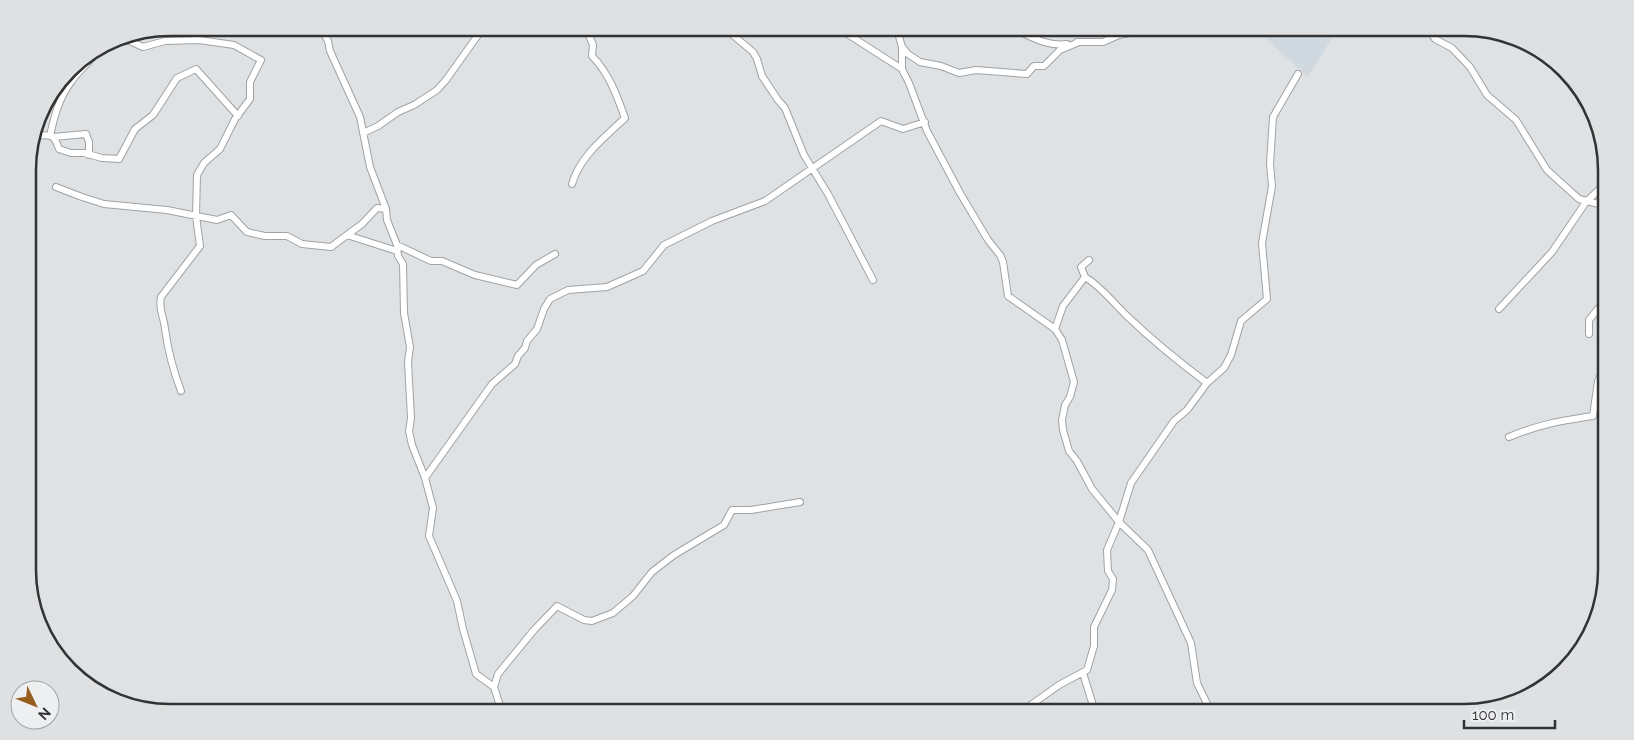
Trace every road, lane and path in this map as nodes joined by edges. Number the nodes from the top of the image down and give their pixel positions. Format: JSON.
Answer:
{"nodes":[{"id":1,"x":325,"y":36,"type":"edge"},
{"id":2,"x":477,"y":36,"type":"edge"},
{"id":3,"x":589,"y":36,"type":"edge"},
{"id":4,"x":734,"y":36,"type":"edge"},
{"id":5,"x":851,"y":36,"type":"edge"},
{"id":6,"x":899,"y":36,"type":"edge"},
{"id":7,"x":1030,"y":36,"type":"edge"},
{"id":8,"x":1117,"y":36,"type":"edge"},
{"id":9,"x":1433,"y":36,"type":"edge"},
{"id":10,"x":132,"y":42,"type":"edge"},
{"id":11,"x":1079,"y":42,"type":"junction"},
{"id":12,"x":902,"y":47,"type":"junction"},
{"id":13,"x":84,"y":68,"type":"edge"},
{"id":14,"x":902,"y":70,"type":"junction"},
{"id":15,"x":1298,"y":74,"type":"dead end"},
{"id":16,"x":238,"y":116,"type":"junction"},
{"id":17,"x":925,"y":122,"type":"junction"},
{"id":18,"x":363,"y":133,"type":"junction"},
{"id":19,"x":41,"y":135,"type":"edge"},
{"id":20,"x":52,"y":136,"type":"junction"},
{"id":21,"x":89,"y":155,"type":"junction"},
{"id":22,"x":811,"y":168,"type":"junction"},
{"id":23,"x":572,"y":184,"type":"dead end"},
{"id":24,"x":56,"y":187,"type":"dead end"},
{"id":25,"x":1598,"y":191,"type":"edge"},
{"id":26,"x":1586,"y":202,"type":"junction"},
{"id":27,"x":1598,"y":204,"type":"edge"},
{"id":28,"x":386,"y":209,"type":"junction"},
{"id":29,"x":196,"y":216,"type":"junction"},
{"id":30,"x":347,"y":235,"type":"junction"},
{"id":31,"x":397,"y":248,"type":"junction"},
{"id":32,"x":555,"y":254,"type":"dead end"},
{"id":33,"x":1089,"y":260,"type":"dead end"},
{"id":34,"x":1085,"y":277,"type":"junction"},
{"id":35,"x":874,"y":280,"type":"dead end"},
{"id":36,"x":1499,"y":309,"type":"dead end"},
{"id":37,"x":1598,"y":309,"type":"edge"},
{"id":38,"x":1055,"y":328,"type":"junction"},
{"id":39,"x":1589,"y":334,"type":"dead end"},
{"id":40,"x":1598,"y":381,"type":"edge"},
{"id":41,"x":1207,"y":383,"type":"junction"},
{"id":42,"x":181,"y":391,"type":"dead end"},
{"id":43,"x":1509,"y":437,"type":"dead end"},
{"id":44,"x":425,"y":478,"type":"junction"},
{"id":45,"x":800,"y":502,"type":"dead end"},
{"id":46,"x":1119,"y":522,"type":"junction"},
{"id":47,"x":1083,"y":673,"type":"junction"},
{"id":48,"x":494,"y":687,"type":"junction"},
{"id":49,"x":1033,"y":703,"type":"edge"},
{"id":50,"x":1093,"y":703,"type":"edge"},
{"id":51,"x":1207,"y":703,"type":"edge"},
{"id":52,"x":499,"y":704,"type":"edge"}],
"edges":[{"from":1,"to":18,"type":"street"},
{"from":2,"to":18,"type":"street"},
{"from":3,"to":23,"type":"street"},
{"from":4,"to":22,"type":"street"},
{"from":5,"to":14,"type":"street"},
{"from":6,"to":12,"type":"street"},
{"from":7,"to":11,"type":"street"},
{"from":8,"to":11,"type":"street"},
{"from":9,"to":26,"type":"street"},
{"from":10,"to":16,"type":"street"},
{"from":11,"to":12,"type":"street"},
{"from":12,"to":14,"type":"street"},
{"from":13,"to":20,"type":"street"},
{"from":14,"to":17,"type":"street"},
{"from":15,"to":41,"type":"street"},
{"from":16,"to":21,"type":"street"},
{"from":16,"to":29,"type":"street"},
{"from":17,"to":22,"type":"street"},
{"from":17,"to":38,"type":"street"},
{"from":18,"to":28,"type":"street"},
{"from":19,"to":20,"type":"street"},
{"from":20,"to":21,"type":"street"},
{"from":20,"to":21,"type":"street"},
{"from":22,"to":35,"type":"street"},
{"from":22,"to":44,"type":"street"},
{"from":24,"to":29,"type":"street"},
{"from":25,"to":26,"type":"street"},
{"from":26,"to":27,"type":"street"},
{"from":26,"to":36,"type":"street"},
{"from":28,"to":30,"type":"street"},
{"from":28,"to":31,"type":"street"},
{"from":29,"to":30,"type":"street"},
{"from":29,"to":42,"type":"street"},
{"from":30,"to":31,"type":"street"},
{"from":31,"to":32,"type":"street"},
{"from":31,"to":44,"type":"street"},
{"from":33,"to":34,"type":"street"},
{"from":34,"to":38,"type":"street"},
{"from":34,"to":41,"type":"street"},
{"from":37,"to":39,"type":"street"},
{"from":38,"to":46,"type":"street"},
{"from":40,"to":43,"type":"street"},
{"from":41,"to":46,"type":"street"},
{"from":44,"to":48,"type":"street"},
{"from":45,"to":48,"type":"street"},
{"from":46,"to":47,"type":"street"},
{"from":46,"to":51,"type":"street"},
{"from":47,"to":49,"type":"street"},
{"from":47,"to":50,"type":"street"},
{"from":48,"to":52,"type":"street"}]}
